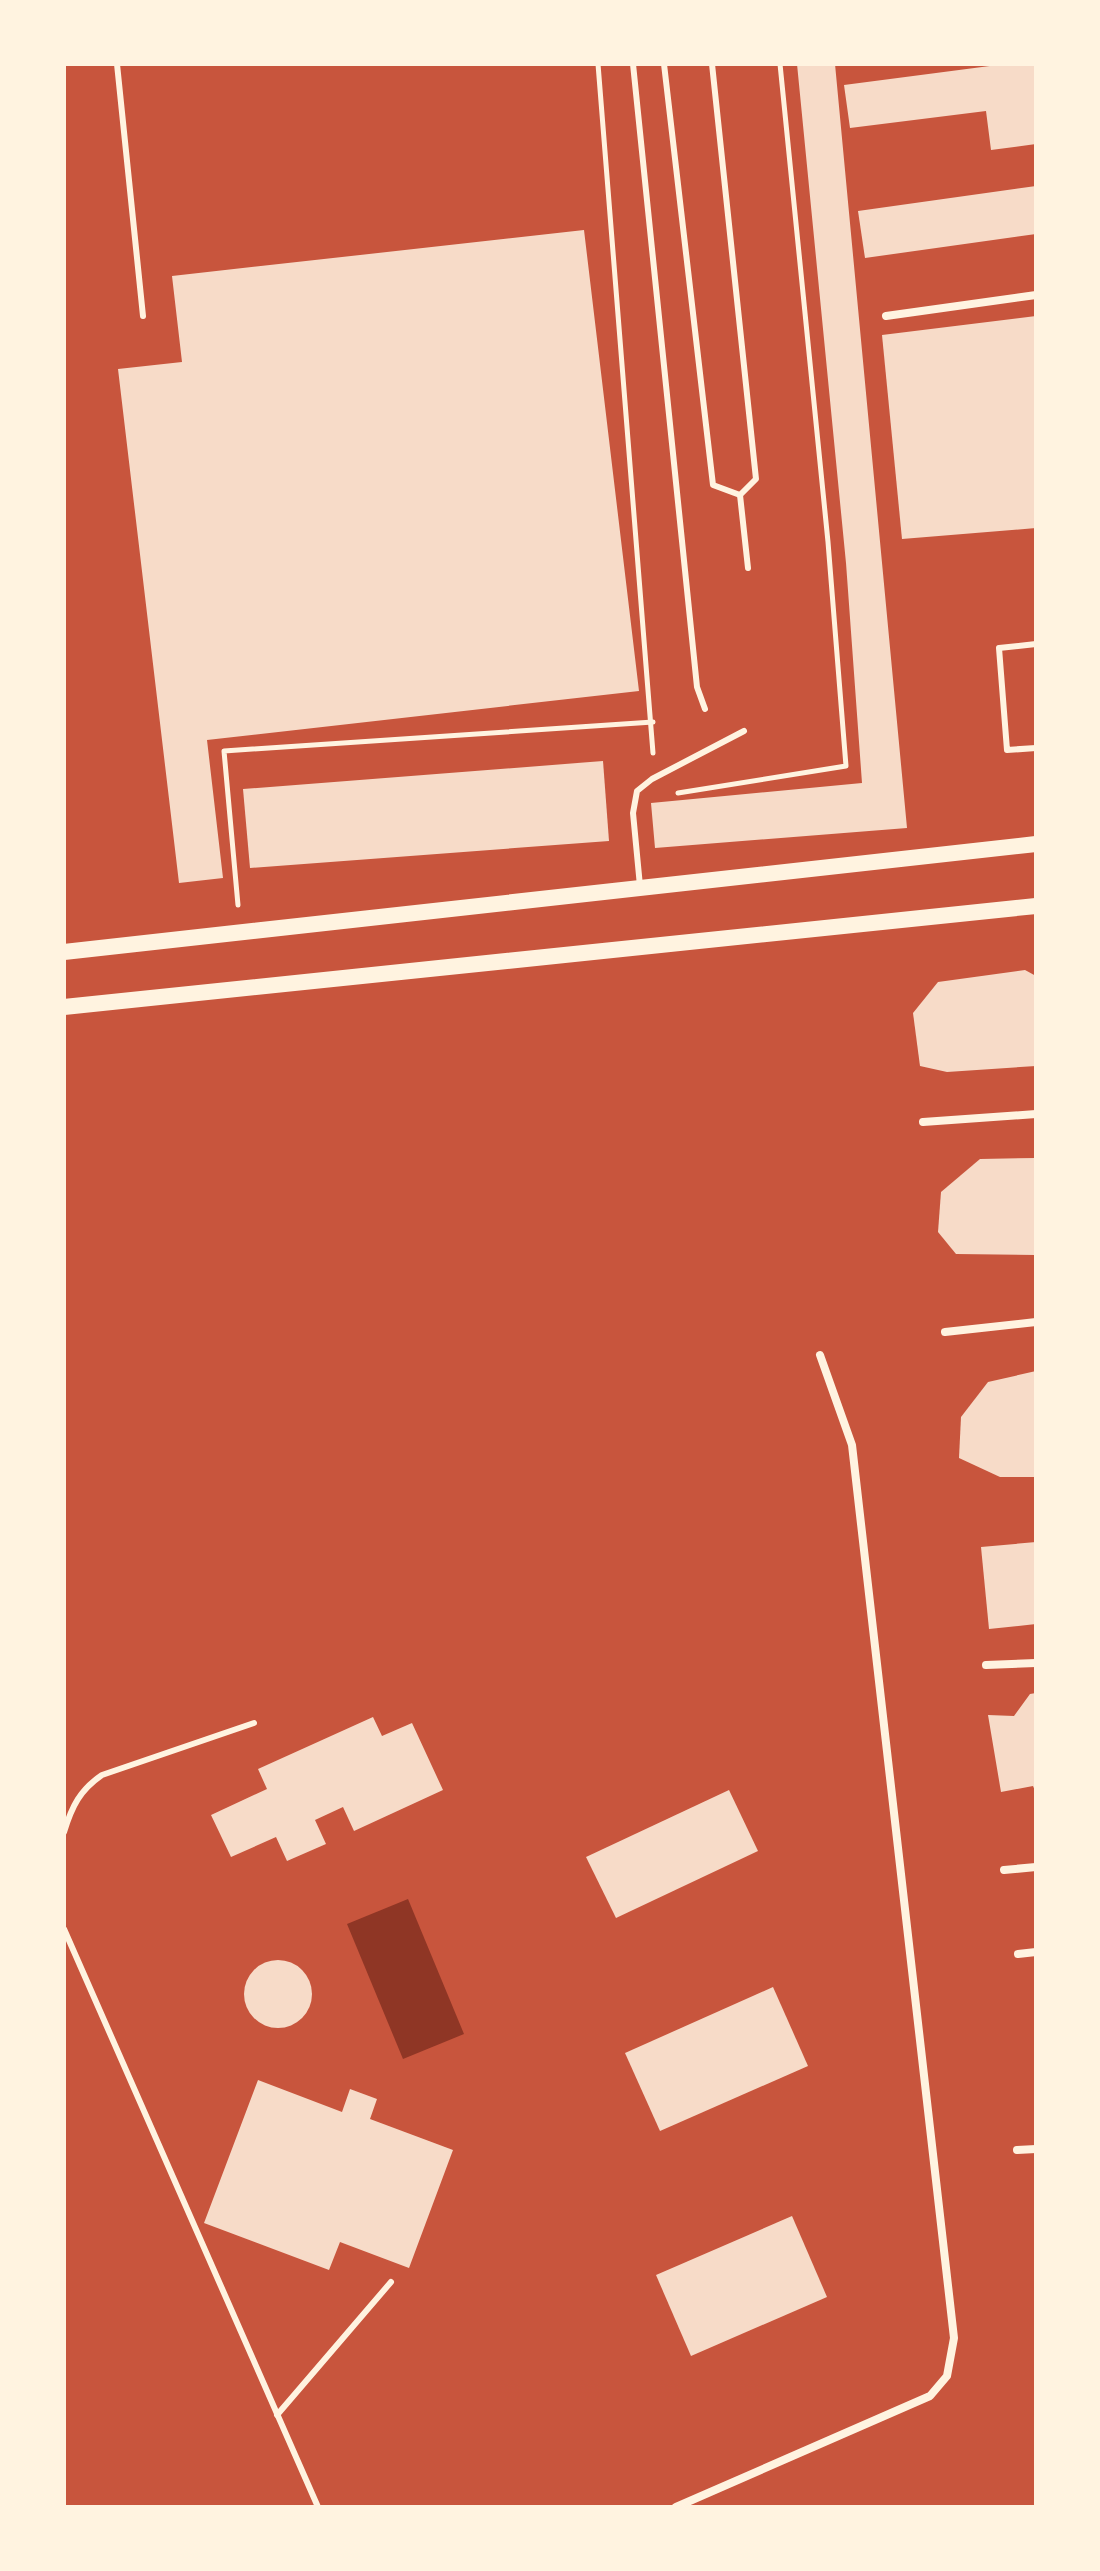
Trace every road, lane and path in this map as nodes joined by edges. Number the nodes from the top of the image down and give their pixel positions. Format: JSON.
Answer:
{"nodes":[{"id":1,"x":117,"y":64,"type":"edge"},
{"id":2,"x":598,"y":64,"type":"edge"},
{"id":3,"x":633,"y":64,"type":"edge"},
{"id":4,"x":664,"y":64,"type":"edge"},
{"id":5,"x":712,"y":64,"type":"edge"},
{"id":6,"x":780,"y":64,"type":"edge"},
{"id":7,"x":1036,"y":295,"type":"edge"},
{"id":8,"x":143,"y":316,"type":"dead end"},
{"id":9,"x":886,"y":316,"type":"dead end"},
{"id":10,"x":740,"y":495,"type":"junction"},
{"id":11,"x":748,"y":568,"type":"dead end"},
{"id":12,"x":1036,"y":644,"type":"edge"},
{"id":13,"x":705,"y":709,"type":"dead end"},
{"id":14,"x":744,"y":731,"type":"dead end"},
{"id":15,"x":1036,"y":748,"type":"edge"},
{"id":16,"x":676,"y":794,"type":"dead end"},
{"id":17,"x":1036,"y":844,"type":"edge"},
{"id":18,"x":640,"y":886,"type":"junction"},
{"id":19,"x":1036,"y":906,"type":"edge"},
{"id":20,"x":240,"y":934,"type":"junction"},
{"id":21,"x":64,"y":952,"type":"edge"},
{"id":22,"x":64,"y":1007,"type":"edge"},
{"id":23,"x":1036,"y":1114,"type":"edge"},
{"id":24,"x":923,"y":1122,"type":"dead end"},
{"id":25,"x":1036,"y":1322,"type":"edge"},
{"id":26,"x":945,"y":1332,"type":"dead end"},
{"id":27,"x":820,"y":1355,"type":"dead end"},
{"id":28,"x":1036,"y":1663,"type":"edge"},
{"id":29,"x":986,"y":1665,"type":"dead end"},
{"id":30,"x":254,"y":1723,"type":"dead end"},
{"id":31,"x":64,"y":1832,"type":"edge"},
{"id":32,"x":1036,"y":1867,"type":"edge"},
{"id":33,"x":1004,"y":1870,"type":"dead end"},
{"id":34,"x":64,"y":1929,"type":"edge"},
{"id":35,"x":1036,"y":1952,"type":"edge"},
{"id":36,"x":1018,"y":1954,"type":"dead end"},
{"id":37,"x":1036,"y":2149,"type":"edge"},
{"id":38,"x":1017,"y":2150,"type":"dead end"},
{"id":39,"x":391,"y":2282,"type":"dead end"},
{"id":40,"x":277,"y":2415,"type":"junction"},
{"id":41,"x":318,"y":2507,"type":"edge"},
{"id":42,"x":676,"y":2507,"type":"edge"}],
"edges":[{"from":1,"to":8,"type":"lane"},
{"from":2,"to":20,"type":"path"},
{"from":3,"to":13,"type":"lane"},
{"from":4,"to":10,"type":"lane"},
{"from":5,"to":10,"type":"lane"},
{"from":6,"to":16,"type":"path"},
{"from":7,"to":9,"type":"street"},
{"from":10,"to":11,"type":"lane"},
{"from":12,"to":15,"type":"lane"},
{"from":14,"to":18,"type":"lane"},
{"from":17,"to":18,"type":"main road"},
{"from":18,"to":20,"type":"main road"},
{"from":19,"to":22,"type":"main road"},
{"from":20,"to":21,"type":"main road"},
{"from":23,"to":24,"type":"street"},
{"from":25,"to":26,"type":"street"},
{"from":27,"to":42,"type":"street"},
{"from":28,"to":29,"type":"street"},
{"from":30,"to":31,"type":"lane"},
{"from":32,"to":33,"type":"street"},
{"from":34,"to":40,"type":"lane"},
{"from":35,"to":36,"type":"street"},
{"from":37,"to":38,"type":"street"},
{"from":39,"to":40,"type":"lane"},
{"from":40,"to":41,"type":"lane"}]}
